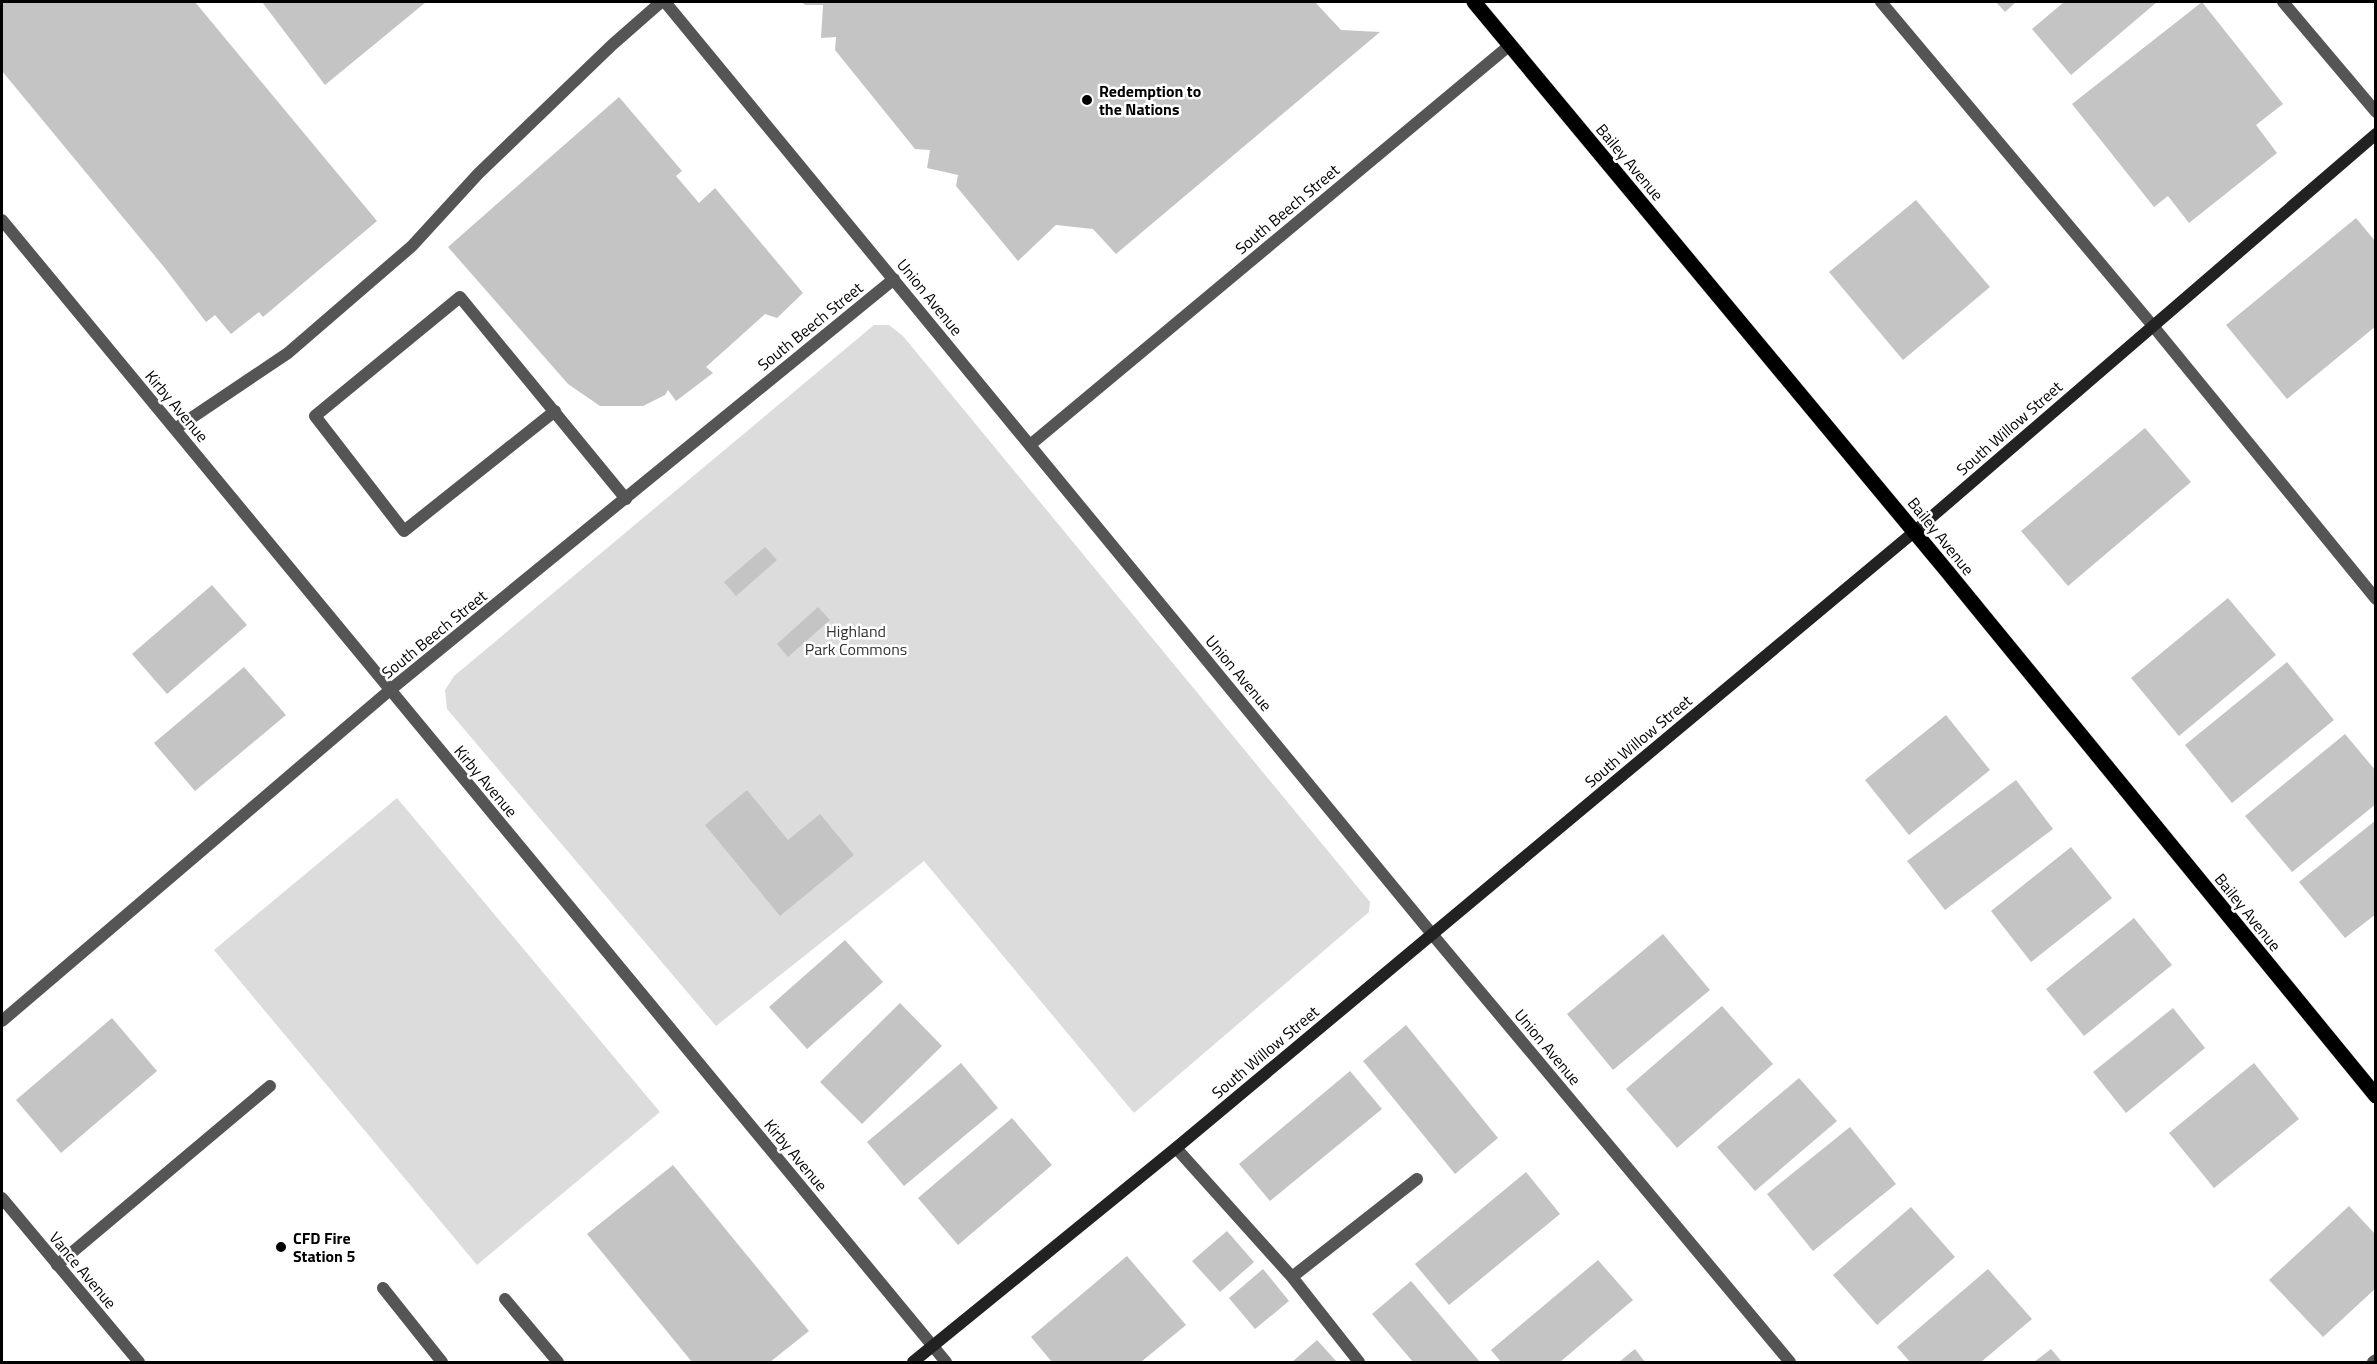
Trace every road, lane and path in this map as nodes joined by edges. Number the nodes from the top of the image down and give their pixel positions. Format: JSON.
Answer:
{"nodes":[{"id":1,"x":663,"y":2,"type":"edge"},
{"id":2,"x":1474,"y":2,"type":"edge"},
{"id":3,"x":1881,"y":2,"type":"edge"},
{"id":4,"x":2283,"y":2,"type":"edge"},
{"id":5,"x":1510,"y":45,"type":"junction"},
{"id":6,"x":2376,"y":112,"type":"edge"},
{"id":7,"x":2376,"y":134,"type":"edge"},
{"id":8,"x":2,"y":219,"type":"edge"},
{"id":9,"x":894,"y":279,"type":"junction"},
{"id":10,"x":2153,"y":326,"type":"junction"},
{"id":11,"x":555,"y":411,"type":"junction"},
{"id":12,"x":175,"y":429,"type":"junction"},
{"id":13,"x":1030,"y":445,"type":"junction"},
{"id":14,"x":626,"y":499,"type":"junction"},
{"id":15,"x":1914,"y":532,"type":"junction"},
{"id":16,"x":2376,"y":599,"type":"edge"},
{"id":17,"x":390,"y":690,"type":"junction"},
{"id":18,"x":1432,"y":934,"type":"junction"},
{"id":19,"x":2,"y":1021,"type":"edge"},
{"id":20,"x":270,"y":1086,"type":"dead end"},
{"id":21,"x":2376,"y":1096,"type":"edge"},
{"id":22,"x":1176,"y":1148,"type":"junction"},
{"id":23,"x":1417,"y":1179,"type":"dead end"},
{"id":24,"x":2,"y":1198,"type":"edge"},
{"id":25,"x":57,"y":1265,"type":"junction"},
{"id":26,"x":1292,"y":1277,"type":"junction"},
{"id":27,"x":382,"y":1288,"type":"dead end"},
{"id":28,"x":505,"y":1299,"type":"dead end"},
{"id":29,"x":932,"y":1346,"type":"junction"},
{"id":30,"x":139,"y":1362,"type":"edge"},
{"id":31,"x":442,"y":1362,"type":"edge"},
{"id":32,"x":558,"y":1362,"type":"edge"},
{"id":33,"x":913,"y":1362,"type":"edge"},
{"id":34,"x":946,"y":1362,"type":"edge"},
{"id":35,"x":1359,"y":1362,"type":"edge"},
{"id":36,"x":1790,"y":1362,"type":"edge"}],
"edges":[{"from":1,"to":9,"type":"street","name":"Union Avenue"},
{"from":1,"to":12,"type":"street"},
{"from":2,"to":5,"type":"main road","name":"Bailey Avenue"},
{"from":3,"to":10,"type":"street"},
{"from":4,"to":6,"type":"street"},
{"from":5,"to":13,"type":"street","name":"South Beech Street"},
{"from":5,"to":15,"type":"main road","name":"Bailey Avenue"},
{"from":7,"to":10,"type":"main road","name":"South Willow Street"},
{"from":8,"to":12,"type":"street","name":"Kirby Avenue"},
{"from":9,"to":13,"type":"street","name":"Union Avenue"},
{"from":9,"to":14,"type":"street","name":"South Beech Street"},
{"from":10,"to":15,"type":"main road","name":"South Willow Street"},
{"from":10,"to":16,"type":"street"},
{"from":11,"to":11,"type":"street"},
{"from":11,"to":14,"type":"street"},
{"from":12,"to":17,"type":"street","name":"Kirby Avenue"},
{"from":13,"to":18,"type":"street","name":"Union Avenue"},
{"from":14,"to":17,"type":"street","name":"South Beech Street"},
{"from":15,"to":18,"type":"main road","name":"South Willow Street"},
{"from":15,"to":21,"type":"main road","name":"Bailey Avenue"},
{"from":17,"to":19,"type":"street","name":"South Beech Street"},
{"from":17,"to":29,"type":"street","name":"Kirby Avenue"},
{"from":18,"to":22,"type":"main road","name":"South Willow Street"},
{"from":18,"to":36,"type":"street","name":"Union Avenue"},
{"from":20,"to":25,"type":"street"},
{"from":22,"to":26,"type":"street"},
{"from":22,"to":29,"type":"main road","name":"South Willow Street"},
{"from":23,"to":26,"type":"street"},
{"from":24,"to":25,"type":"street","name":"Vance Avenue"},
{"from":25,"to":30,"type":"street","name":"Vance Avenue"},
{"from":26,"to":35,"type":"street"},
{"from":27,"to":31,"type":"street"},
{"from":28,"to":32,"type":"street"},
{"from":29,"to":33,"type":"main road","name":"South Willow Street"},
{"from":29,"to":34,"type":"street","name":"Kirby Avenue"}]}
